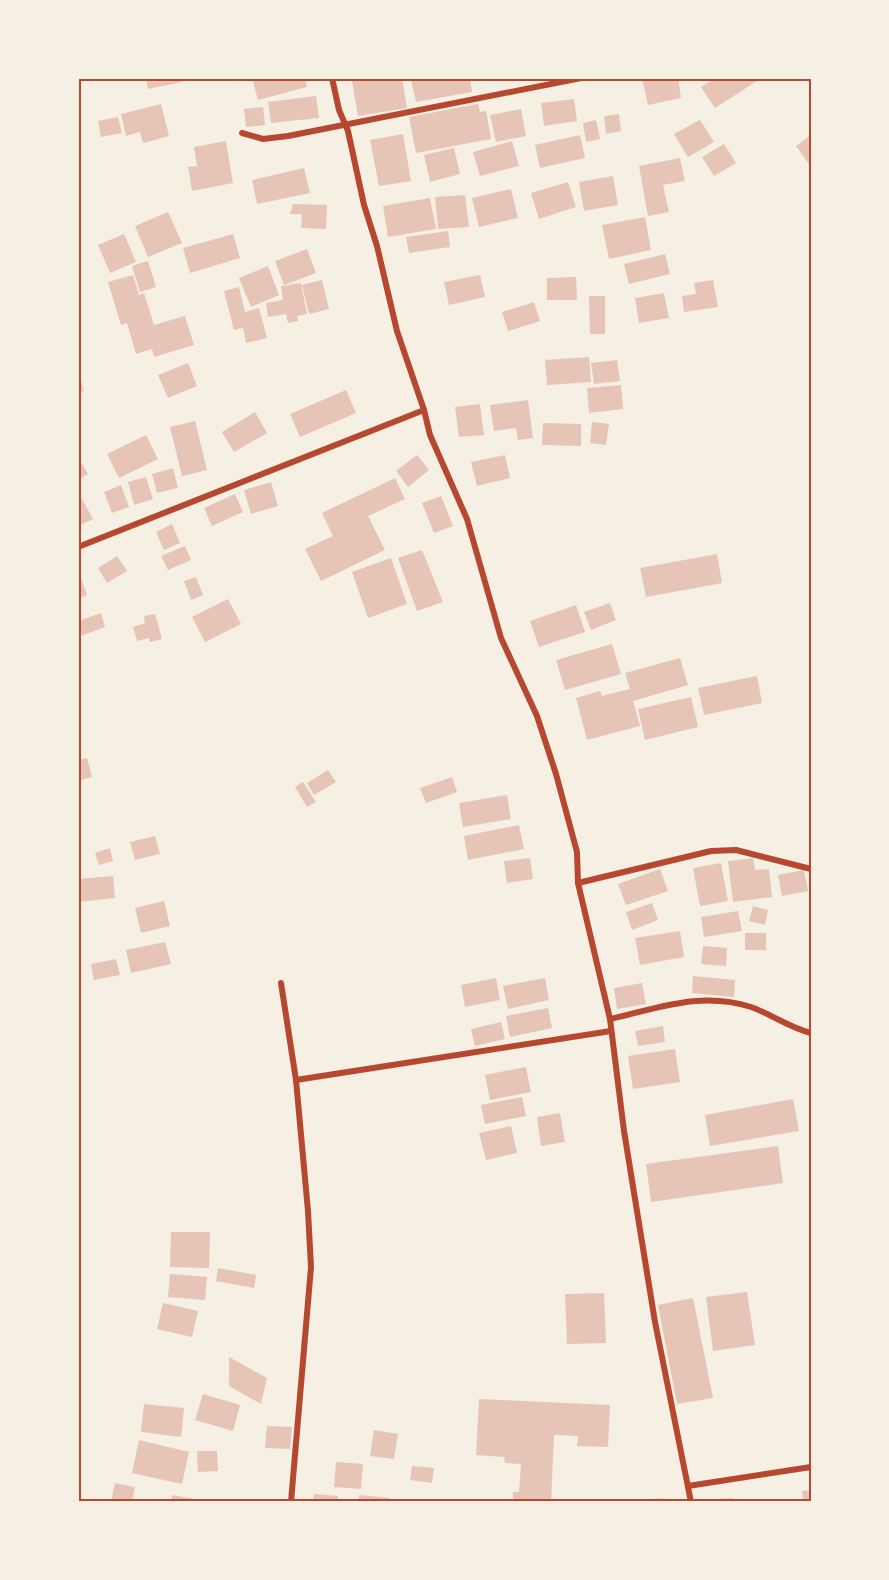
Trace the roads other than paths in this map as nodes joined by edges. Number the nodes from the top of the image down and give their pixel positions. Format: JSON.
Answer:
{"nodes":[{"id":1,"x":332,"y":78,"type":"edge"},
{"id":2,"x":581,"y":78,"type":"edge"},
{"id":3,"x":345,"y":125,"type":"junction"},
{"id":4,"x":242,"y":134,"type":"dead end"},
{"id":5,"x":424,"y":410,"type":"junction"},
{"id":6,"x":78,"y":547,"type":"edge"},
{"id":7,"x":811,"y":869,"type":"edge"},
{"id":8,"x":578,"y":883,"type":"junction"},
{"id":9,"x":281,"y":983,"type":"dead end"},
{"id":10,"x":610,"y":1019,"type":"junction"},
{"id":11,"x":611,"y":1031,"type":"junction"},
{"id":12,"x":811,"y":1033,"type":"edge"},
{"id":13,"x":296,"y":1080,"type":"junction"},
{"id":14,"x":811,"y":1467,"type":"edge"},
{"id":15,"x":688,"y":1486,"type":"junction"},
{"id":16,"x":291,"y":1502,"type":"edge"},
{"id":17,"x":691,"y":1502,"type":"edge"}],
"edges":[{"from":1,"to":3,"type":"street"},
{"from":2,"to":3,"type":"street"},
{"from":3,"to":4,"type":"street"},
{"from":3,"to":5,"type":"street"},
{"from":5,"to":6,"type":"street"},
{"from":5,"to":8,"type":"street"},
{"from":7,"to":8,"type":"street"},
{"from":8,"to":10,"type":"street"},
{"from":9,"to":13,"type":"street"},
{"from":10,"to":11,"type":"street"},
{"from":10,"to":12,"type":"street"},
{"from":11,"to":13,"type":"street"},
{"from":11,"to":15,"type":"street"},
{"from":13,"to":16,"type":"street"},
{"from":14,"to":15,"type":"street"},
{"from":15,"to":17,"type":"street"}]}
